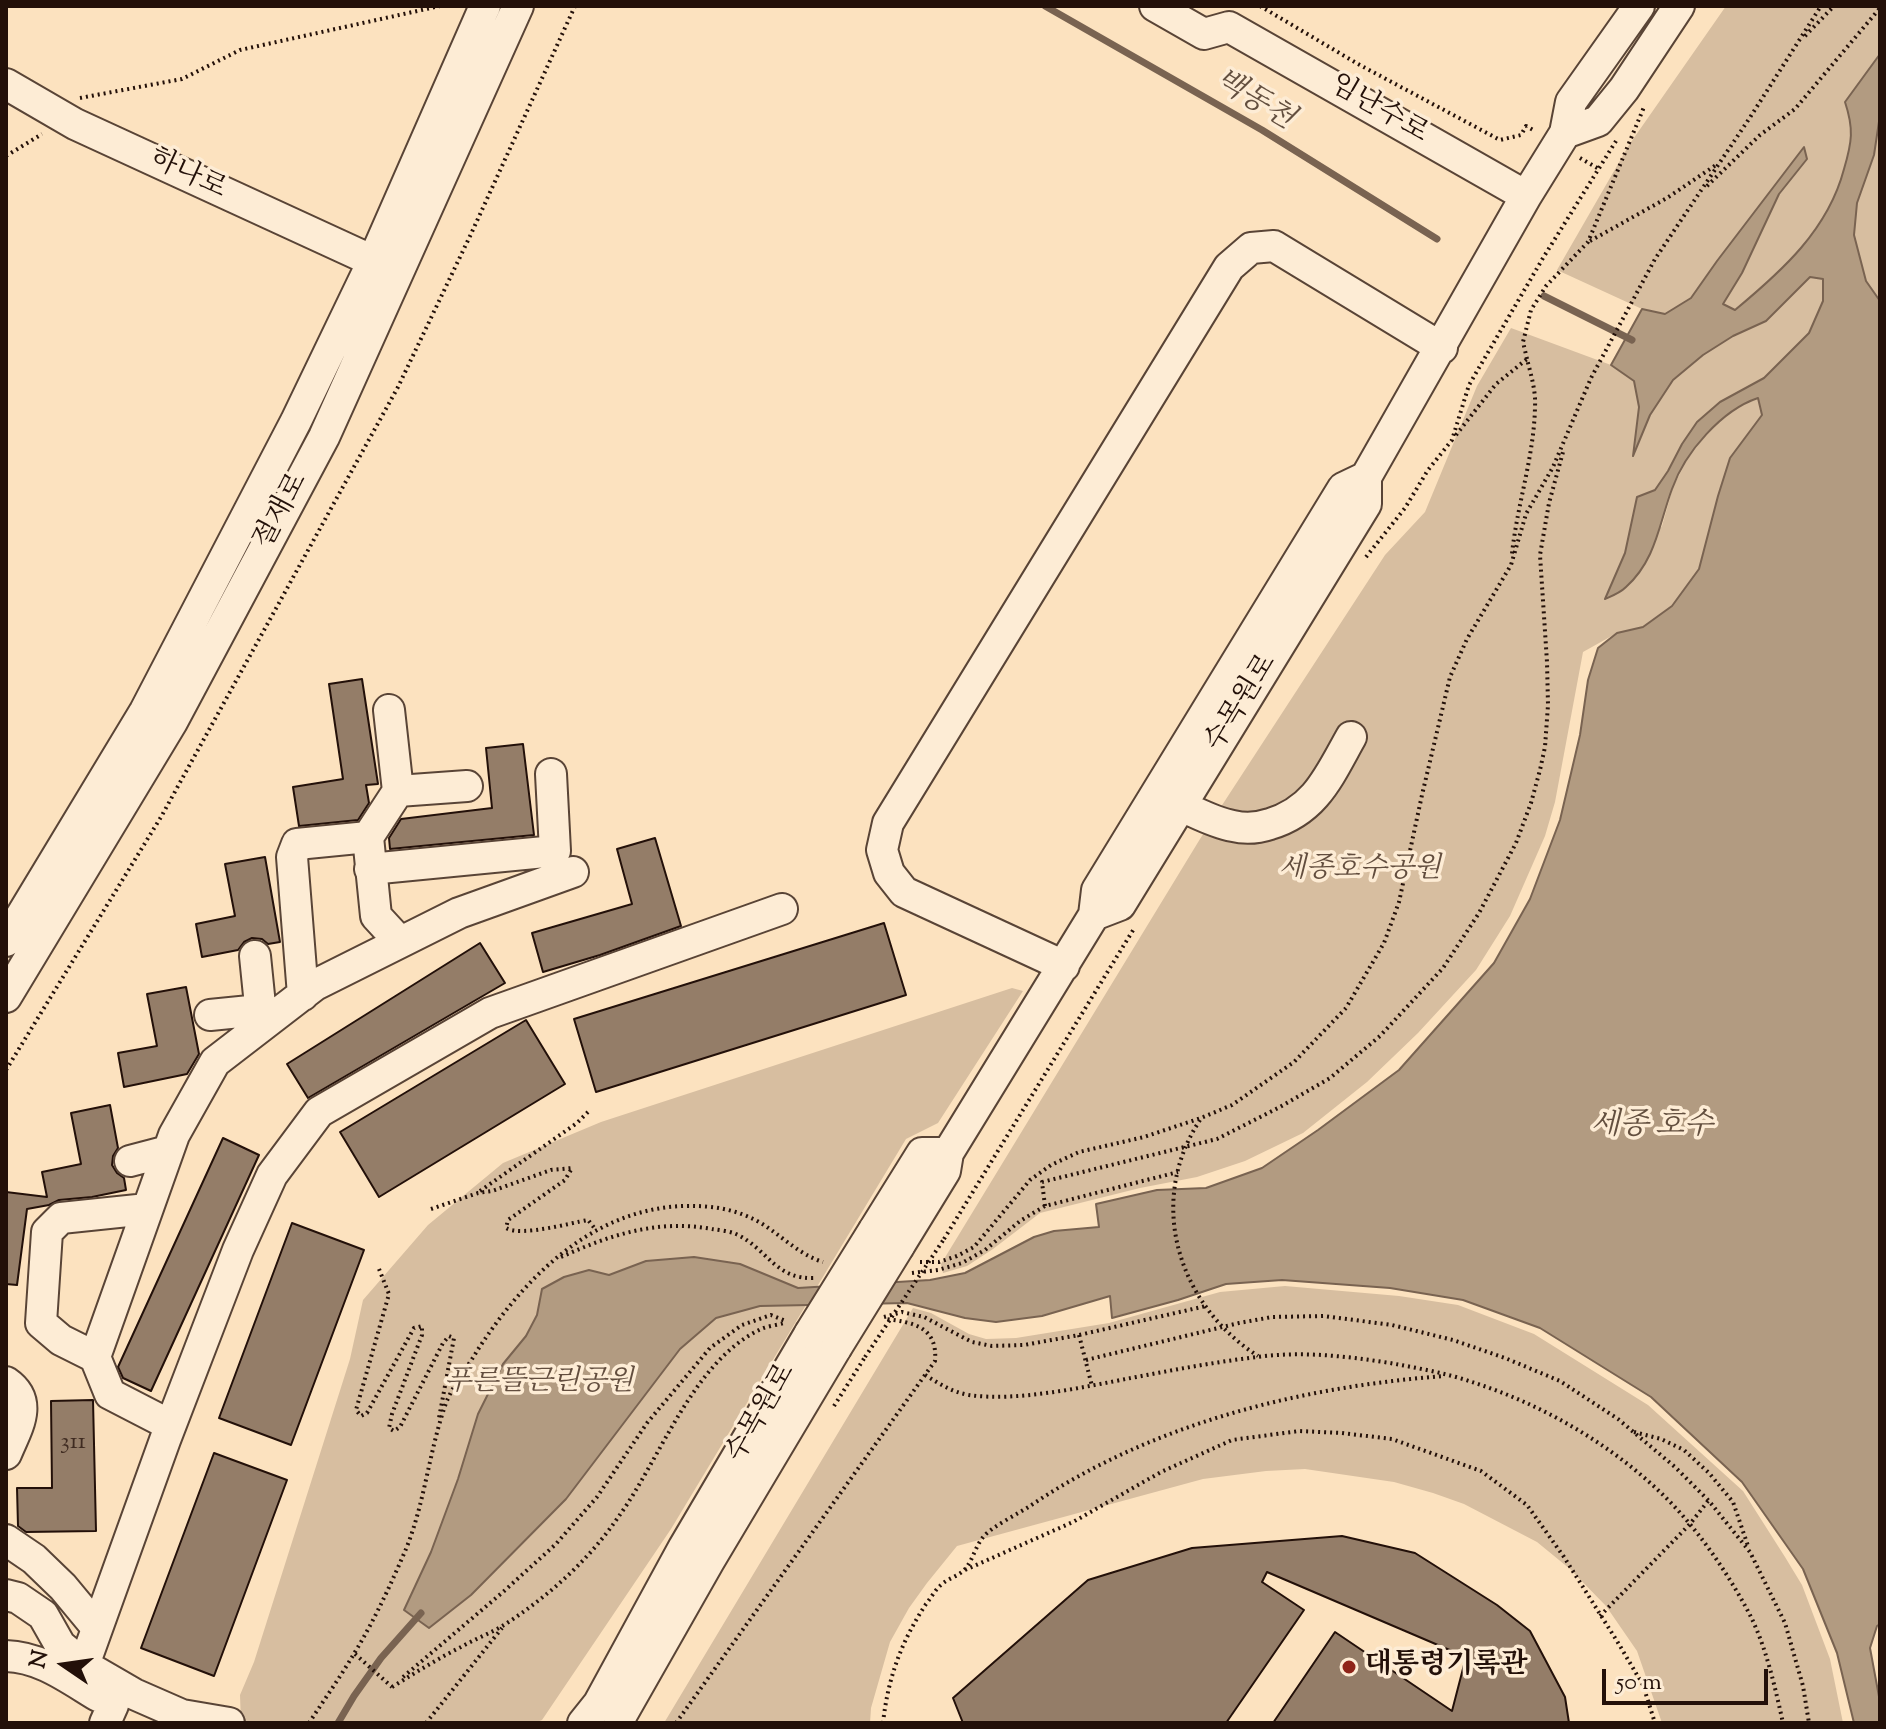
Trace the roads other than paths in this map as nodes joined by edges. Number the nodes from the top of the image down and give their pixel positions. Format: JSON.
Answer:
{"nodes":[{"id":1,"x":485,"y":6,"type":"edge"},
{"id":2,"x":518,"y":6,"type":"edge"},
{"id":3,"x":1155,"y":6,"type":"edge"},
{"id":4,"x":1639,"y":6,"type":"edge"},
{"id":5,"x":1679,"y":6,"type":"edge"},
{"id":6,"x":1226,"y":17,"type":"edge"},
{"id":7,"x":6,"y":84,"type":"edge"},
{"id":8,"x":1565,"y":133,"type":"junction"},
{"id":9,"x":1526,"y":196,"type":"junction"},
{"id":10,"x":373,"y":261,"type":"junction"},
{"id":11,"x":1442,"y":348,"type":"junction"},
{"id":12,"x":1366,"y":477,"type":"junction"},
{"id":13,"x":389,"y":710,"type":"dead end"},
{"id":14,"x":1351,"y":737,"type":"dead end"},
{"id":15,"x":551,"y":774,"type":"dead end"},
{"id":16,"x":467,"y":786,"type":"dead end"},
{"id":17,"x":398,"y":791,"type":"junction"},
{"id":18,"x":1181,"y":806,"type":"junction"},
{"id":19,"x":368,"y":837,"type":"junction"},
{"id":20,"x":370,"y":869,"type":"junction"},
{"id":21,"x":573,"y":872,"type":"dead end"},
{"id":22,"x":782,"y":909,"type":"dead end"},
{"id":23,"x":1094,"y":915,"type":"junction"},
{"id":24,"x":6,"y":941,"type":"edge"},
{"id":25,"x":400,"y":942,"type":"junction"},
{"id":26,"x":255,"y":956,"type":"dead end"},
{"id":27,"x":1064,"y":966,"type":"junction"},
{"id":28,"x":303,"y":995,"type":"junction"},
{"id":29,"x":6,"y":997,"type":"edge"},
{"id":30,"x":210,"y":1015,"type":"dead end"},
{"id":31,"x":261,"y":1017,"type":"junction"},
{"id":32,"x":168,"y":1151,"type":"junction"},
{"id":33,"x":130,"y":1161,"type":"dead end"},
{"id":34,"x":147,"y":1209,"type":"junction"},
{"id":35,"x":95,"y":1357,"type":"junction"},
{"id":36,"x":6,"y":1382,"type":"edge"},
{"id":37,"x":170,"y":1425,"type":"junction"},
{"id":38,"x":6,"y":1454,"type":"edge"},
{"id":39,"x":6,"y":1540,"type":"edge"},
{"id":40,"x":6,"y":1595,"type":"edge"},
{"id":41,"x":97,"y":1628,"type":"junction"},
{"id":42,"x":6,"y":1656,"type":"edge"},
{"id":43,"x":84,"y":1665,"type":"junction"},
{"id":44,"x":109,"y":1714,"type":"edge"},
{"id":45,"x":609,"y":1717,"type":"edge"},
{"id":46,"x":152,"y":1723,"type":"edge"},
{"id":47,"x":229,"y":1723,"type":"edge"},
{"id":48,"x":572,"y":1723,"type":"edge"}],
"edges":[{"from":1,"to":10,"type":"street","name":"절재로"},
{"from":2,"to":29,"type":"street","name":"절재로"},
{"from":3,"to":6,"type":"street","name":"임난수로"},
{"from":4,"to":8,"type":"street","name":"수목원로"},
{"from":5,"to":8,"type":"street"},
{"from":6,"to":9,"type":"street","name":"임난수로"},
{"from":7,"to":10,"type":"street","name":"하나로"},
{"from":8,"to":9,"type":"street","name":"수목원로"},
{"from":9,"to":11,"type":"street","name":"수목원로"},
{"from":10,"to":24,"type":"street","name":"절재로"},
{"from":11,"to":12,"type":"street","name":"수목원로"},
{"from":11,"to":27,"type":"street"},
{"from":12,"to":18,"type":"street","name":"수목원로"},
{"from":12,"to":23,"type":"street","name":"수목원로"},
{"from":13,"to":17,"type":"street"},
{"from":14,"to":18,"type":"street"},
{"from":15,"to":20,"type":"street"},
{"from":16,"to":17,"type":"street"},
{"from":17,"to":19,"type":"street"},
{"from":18,"to":23,"type":"street","name":"수목원로"},
{"from":19,"to":20,"type":"street"},
{"from":19,"to":28,"type":"street"},
{"from":20,"to":25,"type":"street"},
{"from":21,"to":25,"type":"street"},
{"from":22,"to":37,"type":"street"},
{"from":23,"to":27,"type":"street","name":"수목원로"},
{"from":25,"to":28,"type":"street"},
{"from":26,"to":31,"type":"street"},
{"from":27,"to":45,"type":"street","name":"수목원로","bridge":true},
{"from":28,"to":31,"type":"street"},
{"from":30,"to":31,"type":"street"},
{"from":31,"to":32,"type":"street"},
{"from":32,"to":33,"type":"street"},
{"from":32,"to":34,"type":"street"},
{"from":34,"to":35,"type":"street"},
{"from":34,"to":35,"type":"street"},
{"from":35,"to":37,"type":"street"},
{"from":36,"to":38,"type":"street"},
{"from":37,"to":41,"type":"street"},
{"from":39,"to":41,"type":"street"},
{"from":40,"to":43,"type":"street"},
{"from":41,"to":43,"type":"street"},
{"from":42,"to":44,"type":"street"},
{"from":43,"to":47,"type":"street"},
{"from":44,"to":46,"type":"street"},
{"from":45,"to":48,"type":"street","name":"수목원로"}]}
